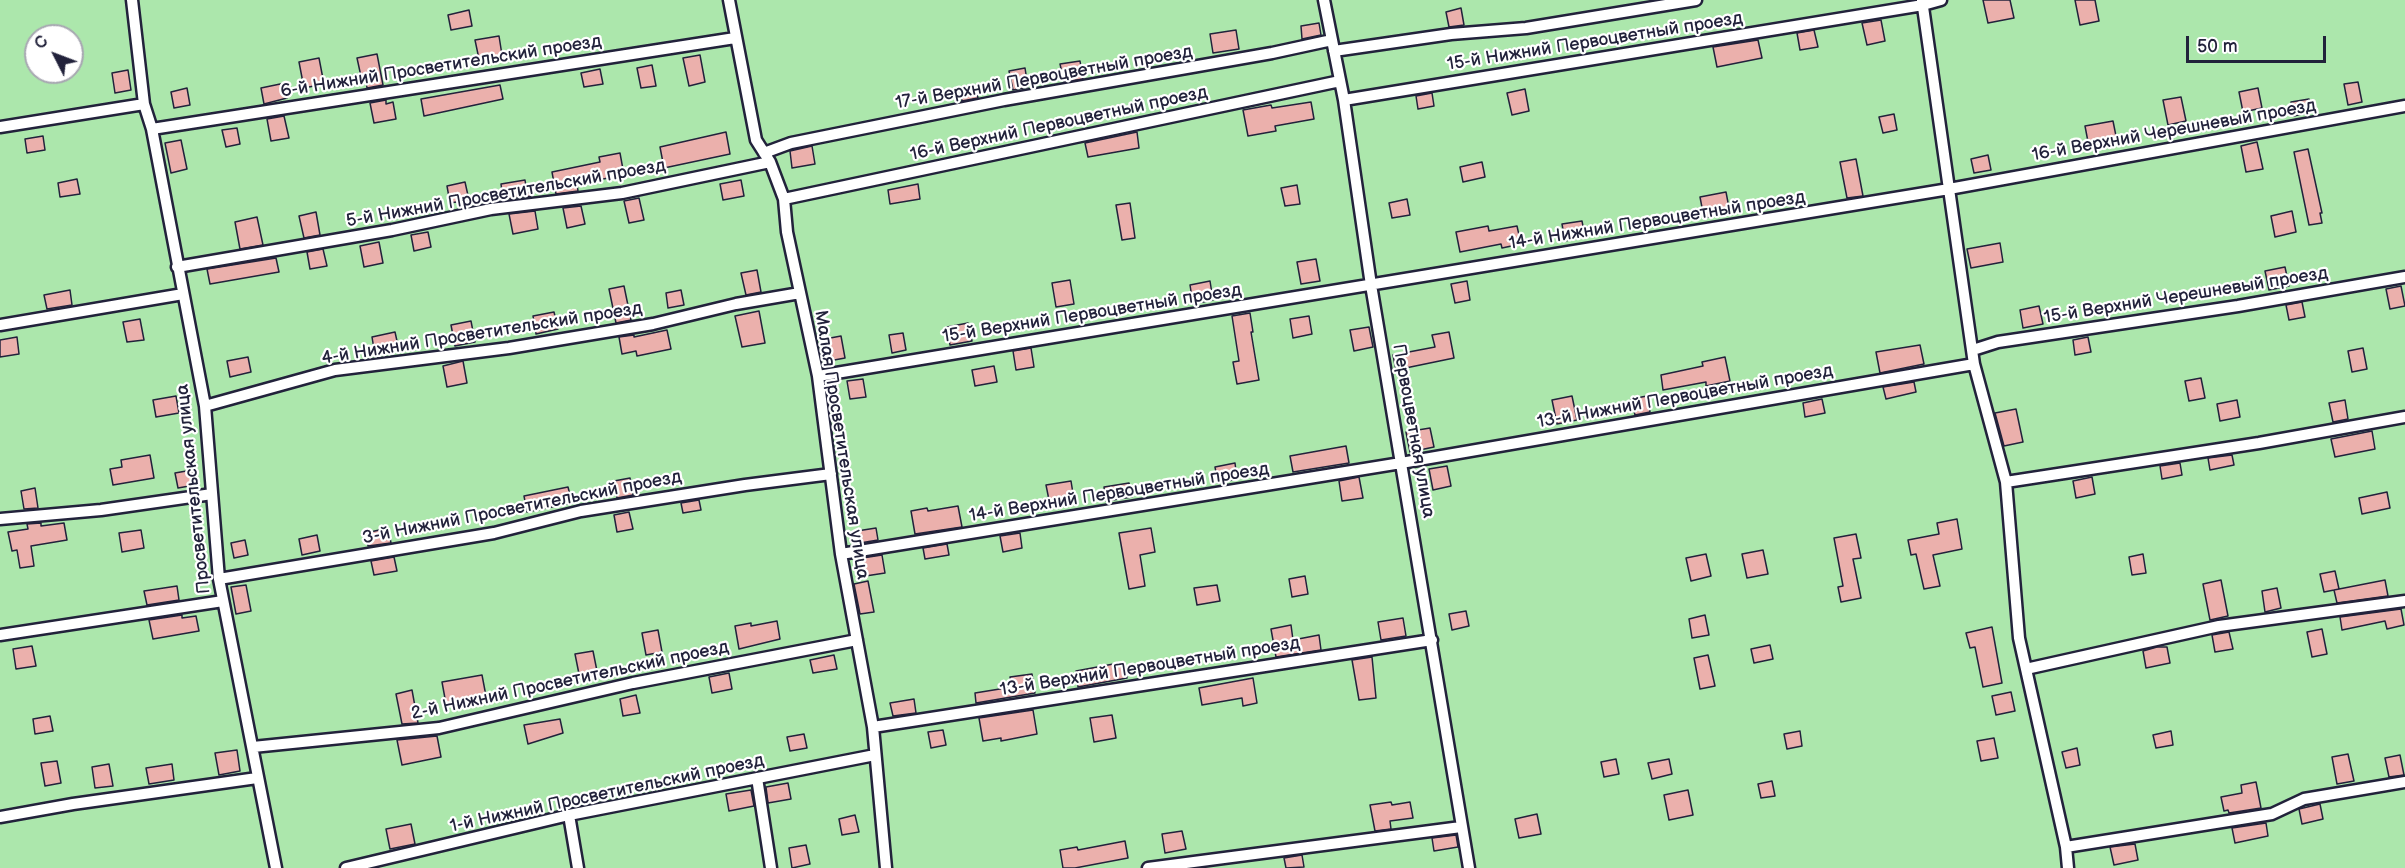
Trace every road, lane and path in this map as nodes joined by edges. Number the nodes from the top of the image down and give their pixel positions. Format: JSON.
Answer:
{"nodes":[{"id":1,"x":132,"y":0,"type":"edge"},
{"id":2,"x":729,"y":0,"type":"edge"},
{"id":3,"x":1324,"y":0,"type":"edge"},
{"id":4,"x":1696,"y":0,"type":"edge"},
{"id":5,"x":1941,"y":0,"type":"edge"},
{"id":6,"x":1922,"y":3,"type":"edge"},
{"id":7,"x":735,"y":38,"type":"junction"},
{"id":8,"x":1333,"y":45,"type":"junction"},
{"id":9,"x":1340,"y":81,"type":"junction"},
{"id":10,"x":1344,"y":100,"type":"junction"},
{"id":11,"x":144,"y":104,"type":"junction"},
{"id":12,"x":2405,"y":106,"type":"edge"},
{"id":13,"x":0,"y":127,"type":"edge"},
{"id":14,"x":152,"y":129,"type":"junction"},
{"id":15,"x":767,"y":158,"type":"junction"},
{"id":16,"x":1949,"y":189,"type":"junction"},
{"id":17,"x":784,"y":199,"type":"junction"},
{"id":18,"x":177,"y":267,"type":"junction"},
{"id":19,"x":2405,"y":277,"type":"edge"},
{"id":20,"x":1371,"y":285,"type":"junction"},
{"id":21,"x":800,"y":293,"type":"junction"},
{"id":22,"x":183,"y":294,"type":"junction"},
{"id":23,"x":0,"y":325,"type":"edge"},
{"id":24,"x":1973,"y":350,"type":"junction"},
{"id":25,"x":1974,"y":363,"type":"junction"},
{"id":26,"x":818,"y":376,"type":"junction"},
{"id":27,"x":205,"y":406,"type":"junction"},
{"id":28,"x":2405,"y":417,"type":"edge"},
{"id":29,"x":1401,"y":463,"type":"junction"},
{"id":30,"x":831,"y":474,"type":"junction"},
{"id":31,"x":2006,"y":482,"type":"junction"},
{"id":32,"x":212,"y":494,"type":"junction"},
{"id":33,"x":0,"y":519,"type":"edge"},
{"id":34,"x":841,"y":554,"type":"junction"},
{"id":35,"x":219,"y":579,"type":"junction"},
{"id":36,"x":223,"y":601,"type":"junction"},
{"id":37,"x":2405,"y":601,"type":"edge"},
{"id":38,"x":0,"y":635,"type":"edge"},
{"id":39,"x":857,"y":640,"type":"junction"},
{"id":40,"x":1432,"y":640,"type":"junction"},
{"id":41,"x":2026,"y":669,"type":"junction"},
{"id":42,"x":873,"y":727,"type":"junction"},
{"id":43,"x":253,"y":747,"type":"junction"},
{"id":44,"x":875,"y":755,"type":"junction"},
{"id":45,"x":257,"y":778,"type":"junction"},
{"id":46,"x":757,"y":778,"type":"junction"},
{"id":47,"x":2405,"y":782,"type":"edge"},
{"id":48,"x":569,"y":815,"type":"junction"},
{"id":49,"x":0,"y":817,"type":"edge"},
{"id":50,"x":1461,"y":827,"type":"junction"},
{"id":51,"x":2066,"y":847,"type":"junction"},
{"id":52,"x":390,"y":864,"type":"edge"},
{"id":53,"x":276,"y":868,"type":"edge"},
{"id":54,"x":346,"y":868,"type":"edge"},
{"id":55,"x":578,"y":868,"type":"edge"},
{"id":56,"x":771,"y":868,"type":"edge"},
{"id":57,"x":886,"y":868,"type":"edge"},
{"id":58,"x":1148,"y":868,"type":"edge"},
{"id":59,"x":1468,"y":868,"type":"edge"},
{"id":60,"x":2068,"y":868,"type":"edge"}],
"edges":[{"from":1,"to":11,"type":"lane","name":"Просветительская улица"},
{"from":2,"to":7,"type":"lane","name":"Малая Просветительская улица"},
{"from":3,"to":8,"type":"lane","name":"Первоцветная улица"},
{"from":4,"to":8,"type":"lane","name":"17-й Верхний Первоцветный проезд"},
{"from":5,"to":6,"type":"lane","name":"15-й Нижний Первоцветный проезд"},
{"from":6,"to":10,"type":"lane","name":"15-й Нижний Первоцветный проезд"},
{"from":6,"to":16,"type":"lane"},
{"from":7,"to":14,"type":"lane","name":"6-й Нижний Просветительский проезд"},
{"from":7,"to":15,"type":"lane","name":"Малая Просветительская улица"},
{"from":8,"to":9,"type":"lane","name":"Первоцветная улица"},
{"from":8,"to":15,"type":"lane","name":"17-й Верхний Первоцветный проезд"},
{"from":9,"to":10,"type":"lane","name":"Первоцветная улица"},
{"from":9,"to":17,"type":"lane","name":"16-й Верхний Первоцветный проезд"},
{"from":10,"to":20,"type":"lane","name":"Первоцветная улица"},
{"from":11,"to":13,"type":"lane"},
{"from":11,"to":14,"type":"lane","name":"Просветительская улица"},
{"from":12,"to":16,"type":"lane","name":"16-й Верхний Черешневый проезд"},
{"from":14,"to":18,"type":"lane","name":"Просветительская улица"},
{"from":15,"to":17,"type":"lane","name":"Малая Просветительская улица"},
{"from":15,"to":18,"type":"lane","name":"5-й Нижний Просветительский проезд"},
{"from":16,"to":20,"type":"lane","name":"14-й Нижний Первоцветный проезд"},
{"from":16,"to":24,"type":"lane"},
{"from":17,"to":21,"type":"lane","name":"Малая Просветительская улица"},
{"from":18,"to":22,"type":"lane","name":"Просветительская улица"},
{"from":19,"to":24,"type":"lane","name":"15-й Верхний Черешневый проезд"},
{"from":20,"to":26,"type":"lane","name":"15-й Верхний Первоцветный проезд"},
{"from":20,"to":29,"type":"lane","name":"Первоцветная улица"},
{"from":21,"to":26,"type":"lane","name":"Малая Просветительская улица"},
{"from":21,"to":27,"type":"lane","name":"4-й Нижний Просветительский проезд"},
{"from":22,"to":23,"type":"lane"},
{"from":22,"to":27,"type":"lane","name":"Просветительская улица"},
{"from":24,"to":25,"type":"lane"},
{"from":25,"to":29,"type":"lane","name":"13-й Нижний Первоцветный проезд"},
{"from":25,"to":31,"type":"lane"},
{"from":26,"to":30,"type":"lane","name":"Малая Просветительская улица"},
{"from":27,"to":32,"type":"lane","name":"Просветительская улица"},
{"from":28,"to":31,"type":"lane"},
{"from":29,"to":34,"type":"lane","name":"14-й Верхний Первоцветный проезд"},
{"from":29,"to":40,"type":"lane","name":"Первоцветная улица"},
{"from":30,"to":34,"type":"lane","name":"Малая Просветительская улица"},
{"from":30,"to":35,"type":"lane","name":"3-й Нижний Просветительский проезд"},
{"from":31,"to":41,"type":"lane"},
{"from":32,"to":33,"type":"lane"},
{"from":32,"to":35,"type":"lane","name":"Просветительская улица"},
{"from":34,"to":39,"type":"lane","name":"Малая Просветительская улица"},
{"from":35,"to":36,"type":"lane","name":"Просветительская улица"},
{"from":36,"to":38,"type":"lane"},
{"from":36,"to":43,"type":"lane","name":"Просветительская улица"},
{"from":37,"to":41,"type":"lane"},
{"from":39,"to":42,"type":"lane","name":"Малая Просветительская улица"},
{"from":39,"to":43,"type":"lane","name":"2-й Нижний Просветительский проезд"},
{"from":40,"to":42,"type":"lane","name":"13-й Верхний Первоцветный проезд"},
{"from":40,"to":50,"type":"lane","name":"Первоцветная улица"},
{"from":41,"to":51,"type":"lane"},
{"from":42,"to":44,"type":"lane","name":"Малая Просветительская улица"},
{"from":43,"to":45,"type":"lane","name":"Просветительская улица"},
{"from":44,"to":46,"type":"lane","name":"1-й Нижний Просветительский проезд"},
{"from":44,"to":57,"type":"lane","name":"Малая Просветительская улица"},
{"from":45,"to":49,"type":"lane"},
{"from":45,"to":53,"type":"lane","name":"Просветительская улица"},
{"from":46,"to":48,"type":"lane","name":"1-й Нижний Просветительский проезд"},
{"from":46,"to":56,"type":"lane"},
{"from":47,"to":51,"type":"lane"},
{"from":48,"to":52,"type":"lane","name":"1-й Нижний Просветительский проезд"},
{"from":48,"to":55,"type":"lane"},
{"from":50,"to":58,"type":"lane"},
{"from":50,"to":59,"type":"lane","name":"Первоцветная улица"},
{"from":51,"to":60,"type":"lane"},
{"from":52,"to":54,"type":"lane","name":"1-й Нижний Просветительский проезд"}]}
